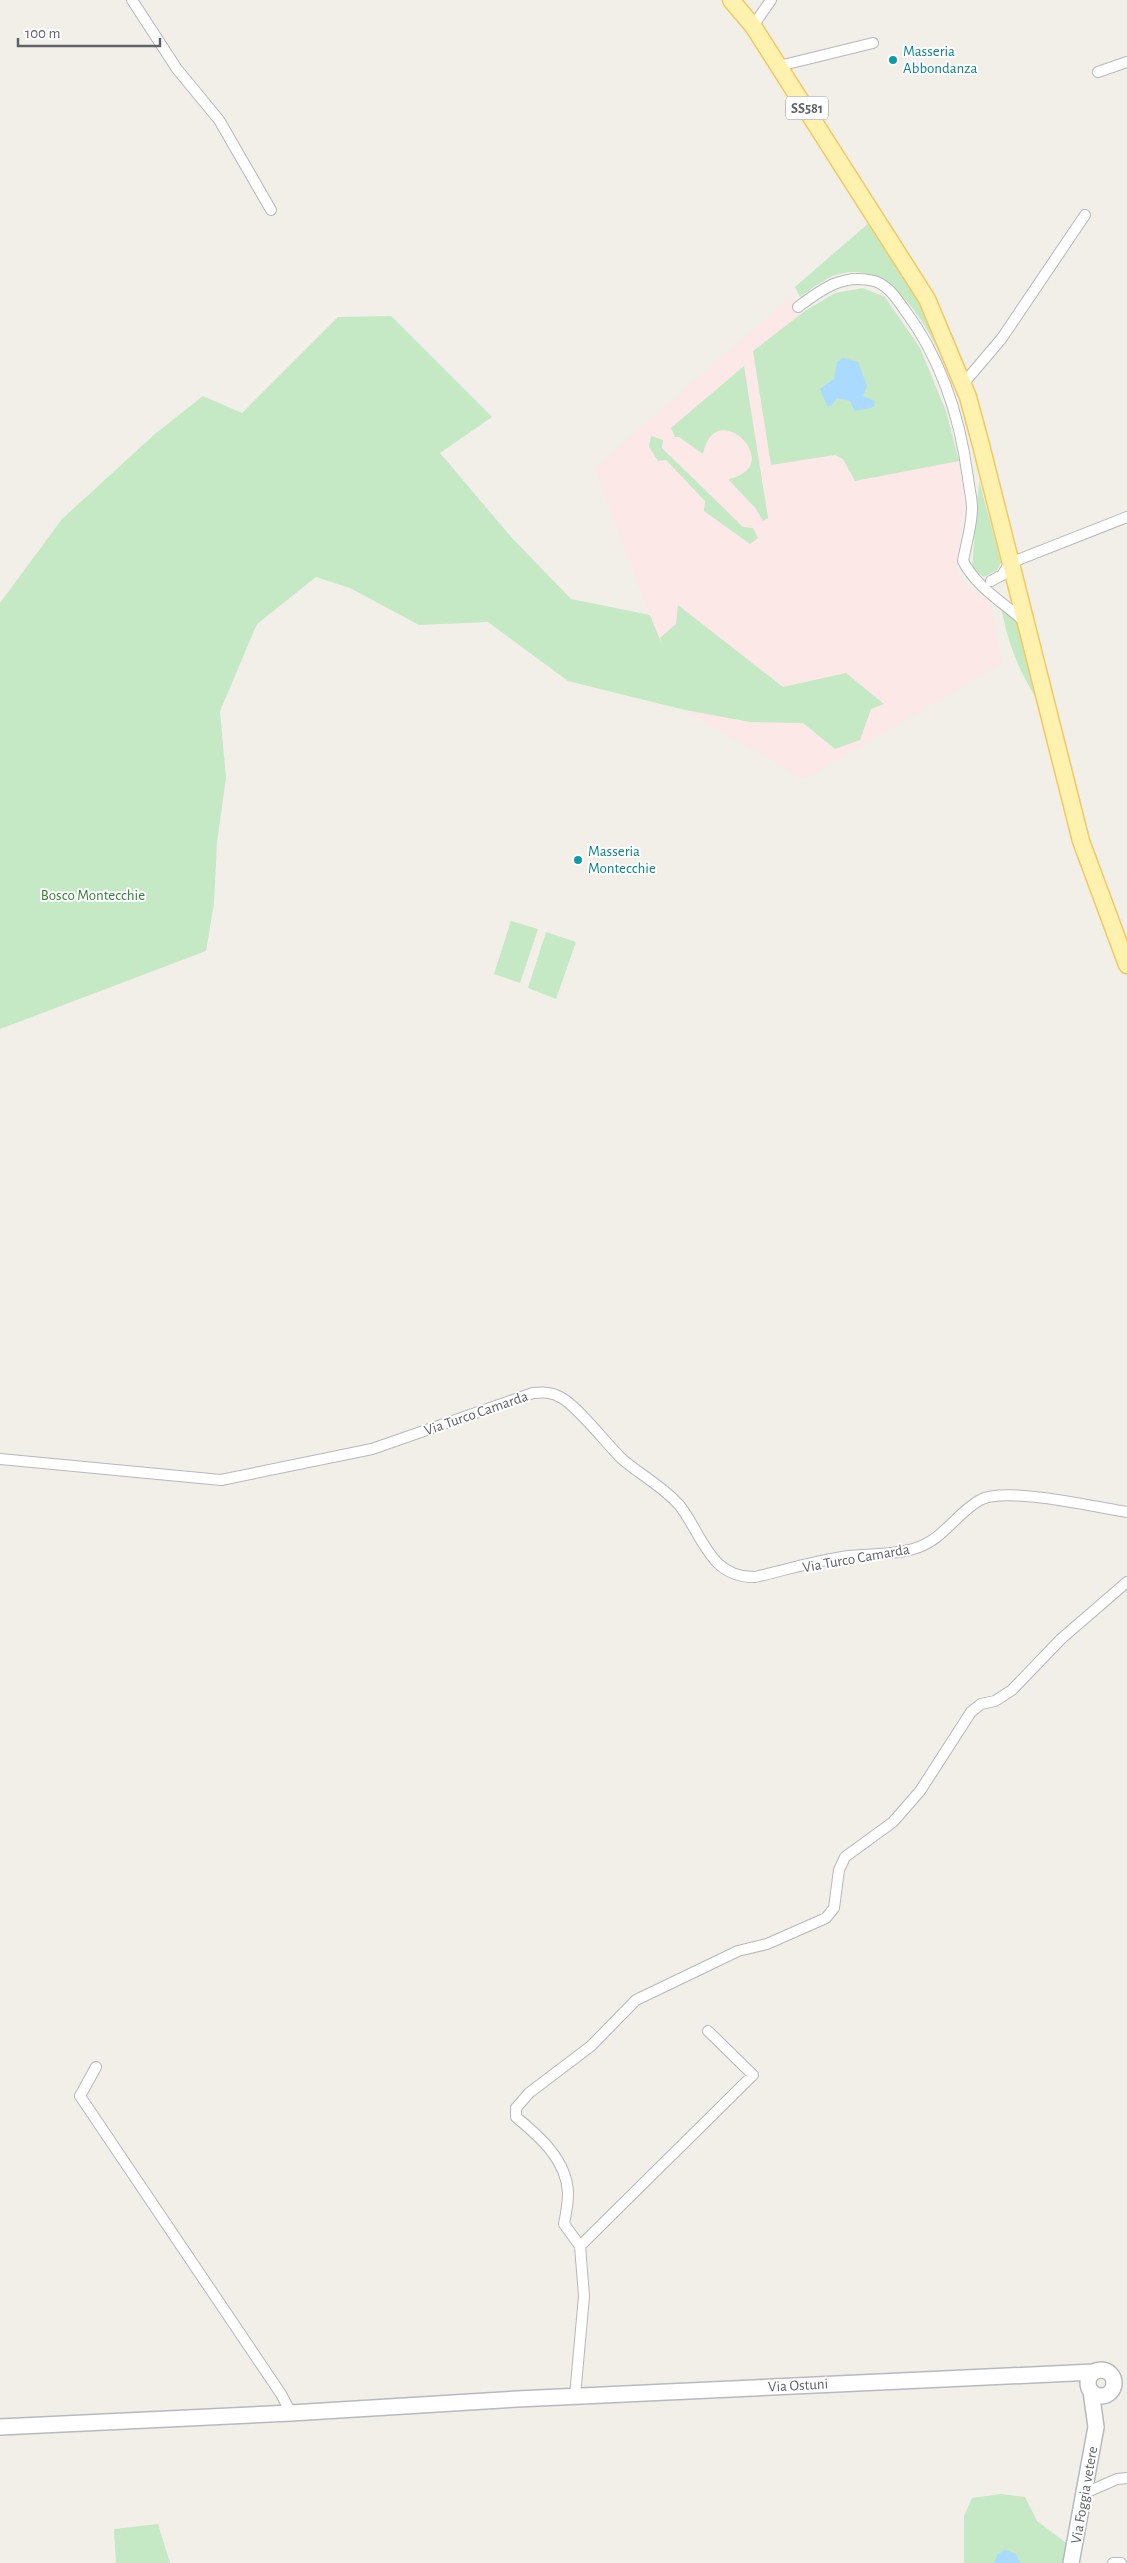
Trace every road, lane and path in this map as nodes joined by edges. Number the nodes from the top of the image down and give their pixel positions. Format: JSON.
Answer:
{"nodes":[{"id":1,"x":132,"y":0,"type":"edge"},
{"id":2,"x":730,"y":0,"type":"edge"},
{"id":3,"x":771,"y":0,"type":"edge"},
{"id":4,"x":753,"y":26,"type":"junction"},
{"id":5,"x":873,"y":43,"type":"dead end"},
{"id":6,"x":1127,"y":62,"type":"edge"},
{"id":7,"x":779,"y":66,"type":"junction"},
{"id":8,"x":1098,"y":72,"type":"dead end"},
{"id":9,"x":272,"y":210,"type":"dead end"},
{"id":10,"x":1085,"y":215,"type":"dead end"},
{"id":11,"x":798,"y":307,"type":"dead end"},
{"id":12,"x":963,"y":384,"type":"junction"},
{"id":13,"x":1127,"y":517,"type":"edge"},
{"id":14,"x":1010,"y":563,"type":"junction"},
{"id":15,"x":991,"y":581,"type":"junction"},
{"id":16,"x":978,"y":583,"type":"junction"},
{"id":17,"x":1016,"y":588,"type":"junction"},
{"id":18,"x":996,"y":597,"type":"junction"},
{"id":19,"x":1025,"y":622,"type":"junction"},
{"id":20,"x":1127,"y":965,"type":"edge"},
{"id":21,"x":0,"y":1459,"type":"edge"},
{"id":22,"x":1127,"y":1512,"type":"edge"},
{"id":23,"x":1127,"y":1582,"type":"edge"},
{"id":24,"x":708,"y":2031,"type":"dead end"},
{"id":25,"x":96,"y":2067,"type":"dead end"},
{"id":26,"x":580,"y":2246,"type":"junction"},
{"id":27,"x":1127,"y":2374,"type":"edge"},
{"id":28,"x":1090,"y":2382,"type":"junction"},
{"id":29,"x":1116,"y":2383,"type":"edge"},
{"id":30,"x":575,"y":2396,"type":"junction"},
{"id":31,"x":291,"y":2413,"type":"junction"},
{"id":32,"x":0,"y":2426,"type":"edge"},
{"id":33,"x":1096,"y":2427,"type":"junction"},
{"id":34,"x":1127,"y":2478,"type":"edge"},
{"id":35,"x":1085,"y":2493,"type":"junction"},
{"id":36,"x":1071,"y":2563,"type":"edge"},
{"id":37,"x":1113,"y":2563,"type":"edge"},
{"id":38,"x":1122,"y":2563,"type":"edge"}],
"edges":[{"from":1,"to":9,"type":"street"},
{"from":2,"to":4,"type":"main road","number":"SS581"},
{"from":3,"to":4,"type":"street"},
{"from":4,"to":7,"type":"main road","number":"SS581"},
{"from":5,"to":7,"type":"street"},
{"from":6,"to":8,"type":"street"},
{"from":7,"to":12,"type":"main road","number":"SS581"},
{"from":10,"to":12,"type":"street"},
{"from":11,"to":16,"type":"street"},
{"from":12,"to":14,"type":"main road"},
{"from":13,"to":14,"type":"street"},
{"from":14,"to":15,"type":"street"},
{"from":14,"to":17,"type":"main road"},
{"from":15,"to":16,"type":"street"},
{"from":15,"to":17,"type":"street"},
{"from":16,"to":18,"type":"street"},
{"from":17,"to":18,"type":"street"},
{"from":17,"to":19,"type":"main road"},
{"from":18,"to":19,"type":"street"},
{"from":19,"to":20,"type":"main road"},
{"from":21,"to":22,"type":"street","name":"Via Turco Camarda"},
{"from":23,"to":26,"type":"street"},
{"from":24,"to":26,"type":"street"},
{"from":25,"to":31,"type":"street"},
{"from":26,"to":30,"type":"street"},
{"from":27,"to":29,"type":"main road"},
{"from":28,"to":29,"type":"main road"},
{"from":28,"to":29,"type":"main road"},
{"from":28,"to":30,"type":"main road","name":"Via Ostuni"},
{"from":28,"to":33,"type":"main road"},
{"from":29,"to":33,"type":"main road"},
{"from":30,"to":31,"type":"main road","name":"Via Ostuni"},
{"from":31,"to":32,"type":"main road","name":"Via Ostuni"},
{"from":33,"to":35,"type":"main road","name":"Via Foggia vetere"},
{"from":34,"to":35,"type":"street"},
{"from":35,"to":36,"type":"main road","name":"Via Foggia vetere"},
{"from":37,"to":38,"type":"street"}]}
